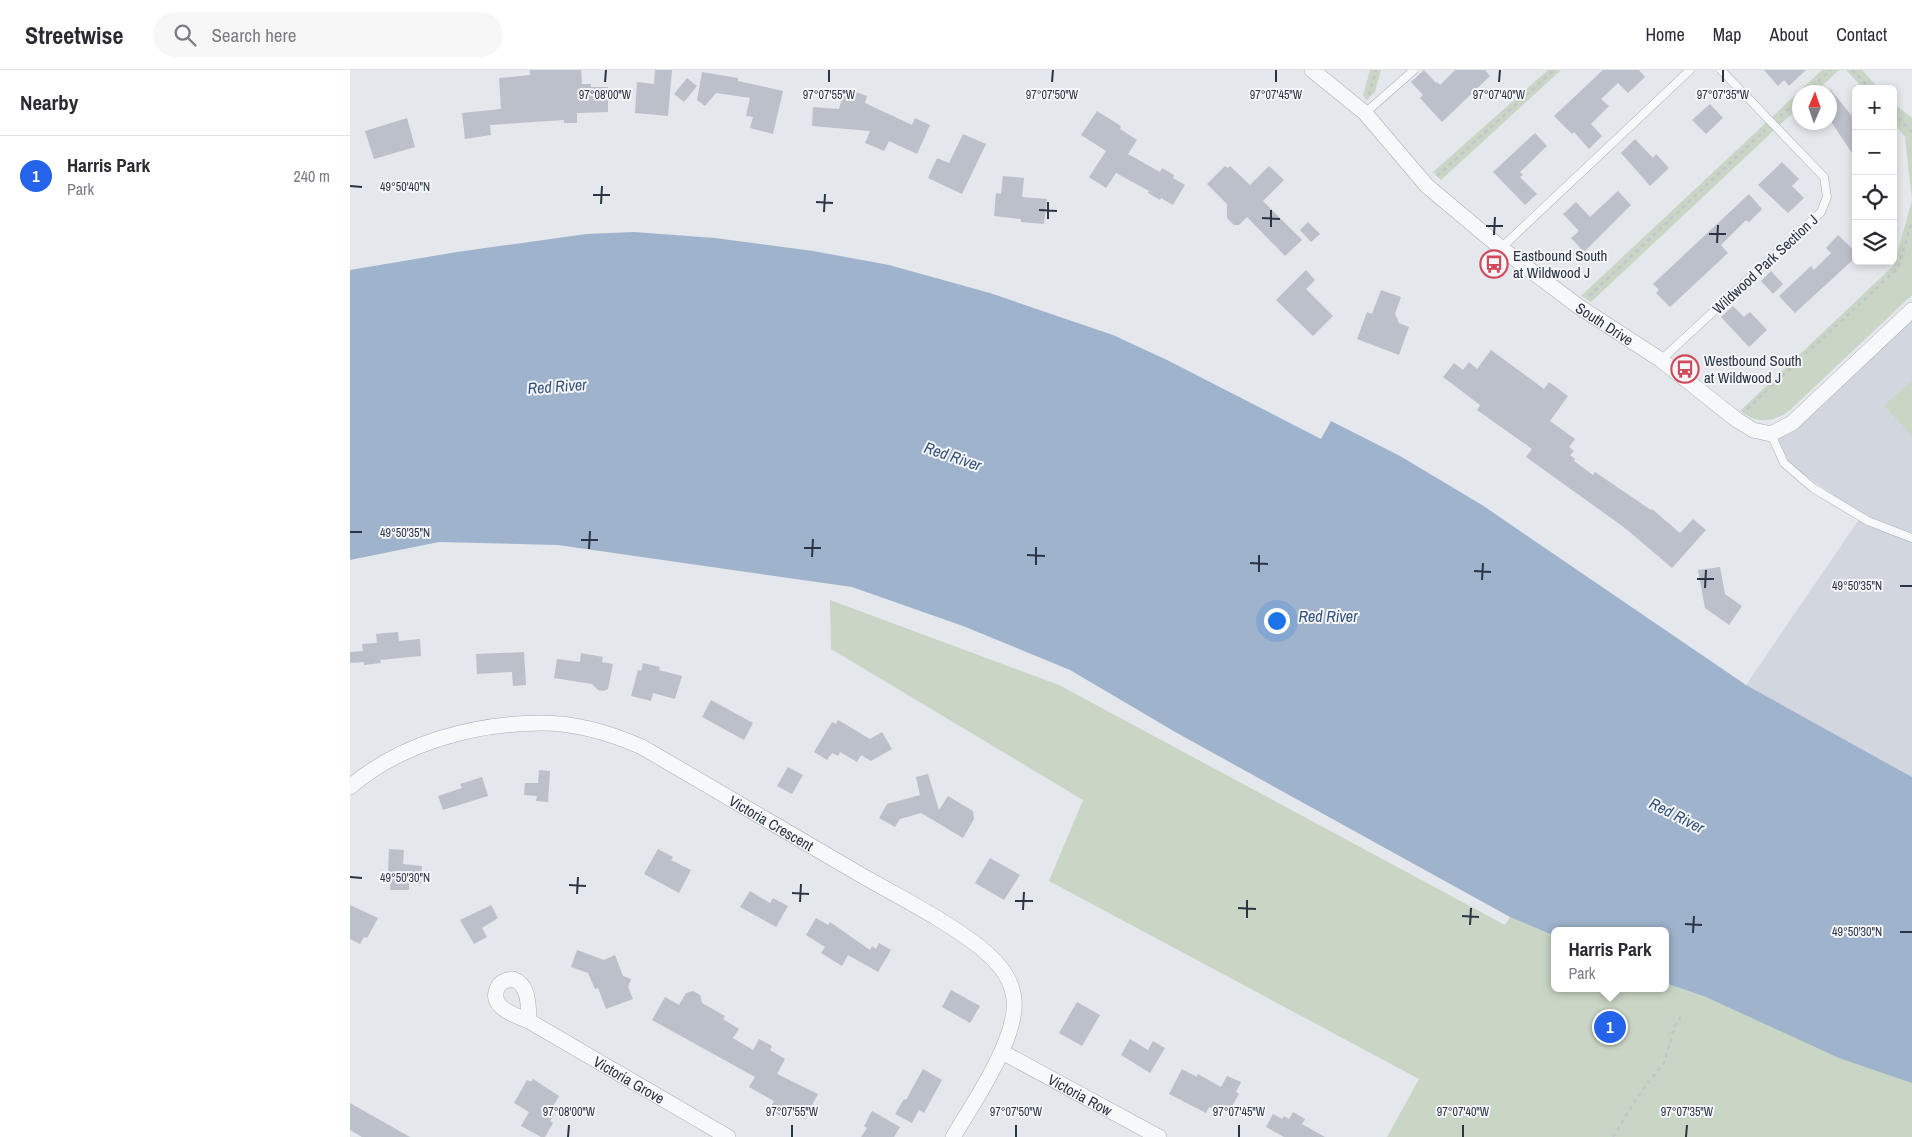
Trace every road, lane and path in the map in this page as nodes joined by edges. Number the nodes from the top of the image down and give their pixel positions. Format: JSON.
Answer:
{"nodes":[{"id":1,"x":1312,"y":70,"type":"edge"},
{"id":2,"x":1376,"y":70,"type":"edge"},
{"id":3,"x":1414,"y":70,"type":"edge"},
{"id":4,"x":1554,"y":70,"type":"edge"},
{"id":5,"x":1690,"y":70,"type":"edge"},
{"id":6,"x":1721,"y":70,"type":"edge"},
{"id":7,"x":1831,"y":70,"type":"edge"},
{"id":8,"x":1852,"y":70,"type":"edge"},
{"id":9,"x":1814,"y":85,"type":"edge"},
{"id":10,"x":1866,"y":85,"type":"edge"},
{"id":11,"x":1792,"y":106,"type":"edge"},
{"id":12,"x":1365,"y":113,"type":"junction"},
{"id":13,"x":1897,"y":116,"type":"edge"},
{"id":14,"x":1773,"y":123,"type":"junction"},
{"id":15,"x":1912,"y":132,"type":"edge"},
{"id":16,"x":1427,"y":186,"type":"junction"},
{"id":17,"x":1912,"y":221,"type":"edge"},
{"id":18,"x":1501,"y":248,"type":"junction"},
{"id":19,"x":1578,"y":306,"type":"junction"},
{"id":20,"x":1912,"y":310,"type":"edge"},
{"id":21,"x":1661,"y":360,"type":"junction"},
{"id":22,"x":1736,"y":419,"type":"junction"},
{"id":23,"x":1771,"y":434,"type":"junction"},
{"id":24,"x":1912,"y":538,"type":"edge"},
{"id":25,"x":350,"y":787,"type":"edge"},
{"id":26,"x":1682,"y":1014,"type":"dead end"},
{"id":27,"x":530,"y":1021,"type":"dead end"},
{"id":28,"x":1002,"y":1052,"type":"junction"},
{"id":29,"x":728,"y":1137,"type":"edge"},
{"id":30,"x":954,"y":1137,"type":"edge"},
{"id":31,"x":1159,"y":1137,"type":"edge"},
{"id":32,"x":1613,"y":1137,"type":"edge"}],
"edges":[{"from":1,"to":12,"type":"street","name":"South Drive"},
{"from":2,"to":12,"type":"path"},
{"from":3,"to":12,"type":"lane"},
{"from":4,"to":16,"type":"path"},
{"from":5,"to":18,"type":"lane"},
{"from":6,"to":14,"type":"lane","name":"Wildwood Park Section J"},
{"from":7,"to":9,"type":"path"},
{"from":8,"to":10,"type":"path"},
{"from":11,"to":14,"type":"path"},
{"from":12,"to":16,"type":"street","name":"South Drive"},
{"from":13,"to":15,"type":"path"},
{"from":14,"to":19,"type":"path"},
{"from":14,"to":21,"type":"lane","name":"Wildwood Park Section J"},
{"from":16,"to":18,"type":"street","name":"South Drive"},
{"from":17,"to":22,"type":"path"},
{"from":18,"to":19,"type":"street","name":"South Drive"},
{"from":19,"to":21,"type":"street","name":"South Drive"},
{"from":20,"to":23,"type":"street"},
{"from":21,"to":22,"type":"street","name":"South Drive"},
{"from":22,"to":23,"type":"street","name":"South Drive"},
{"from":23,"to":24,"type":"lane"},
{"from":25,"to":28,"type":"street","name":"Victoria Crescent"},
{"from":26,"to":32,"type":"path"},
{"from":27,"to":29,"type":"street","name":"Victoria Grove"},
{"from":28,"to":30,"type":"street","name":"Victoria Crescent"},
{"from":28,"to":31,"type":"street","name":"Victoria Row"}]}
